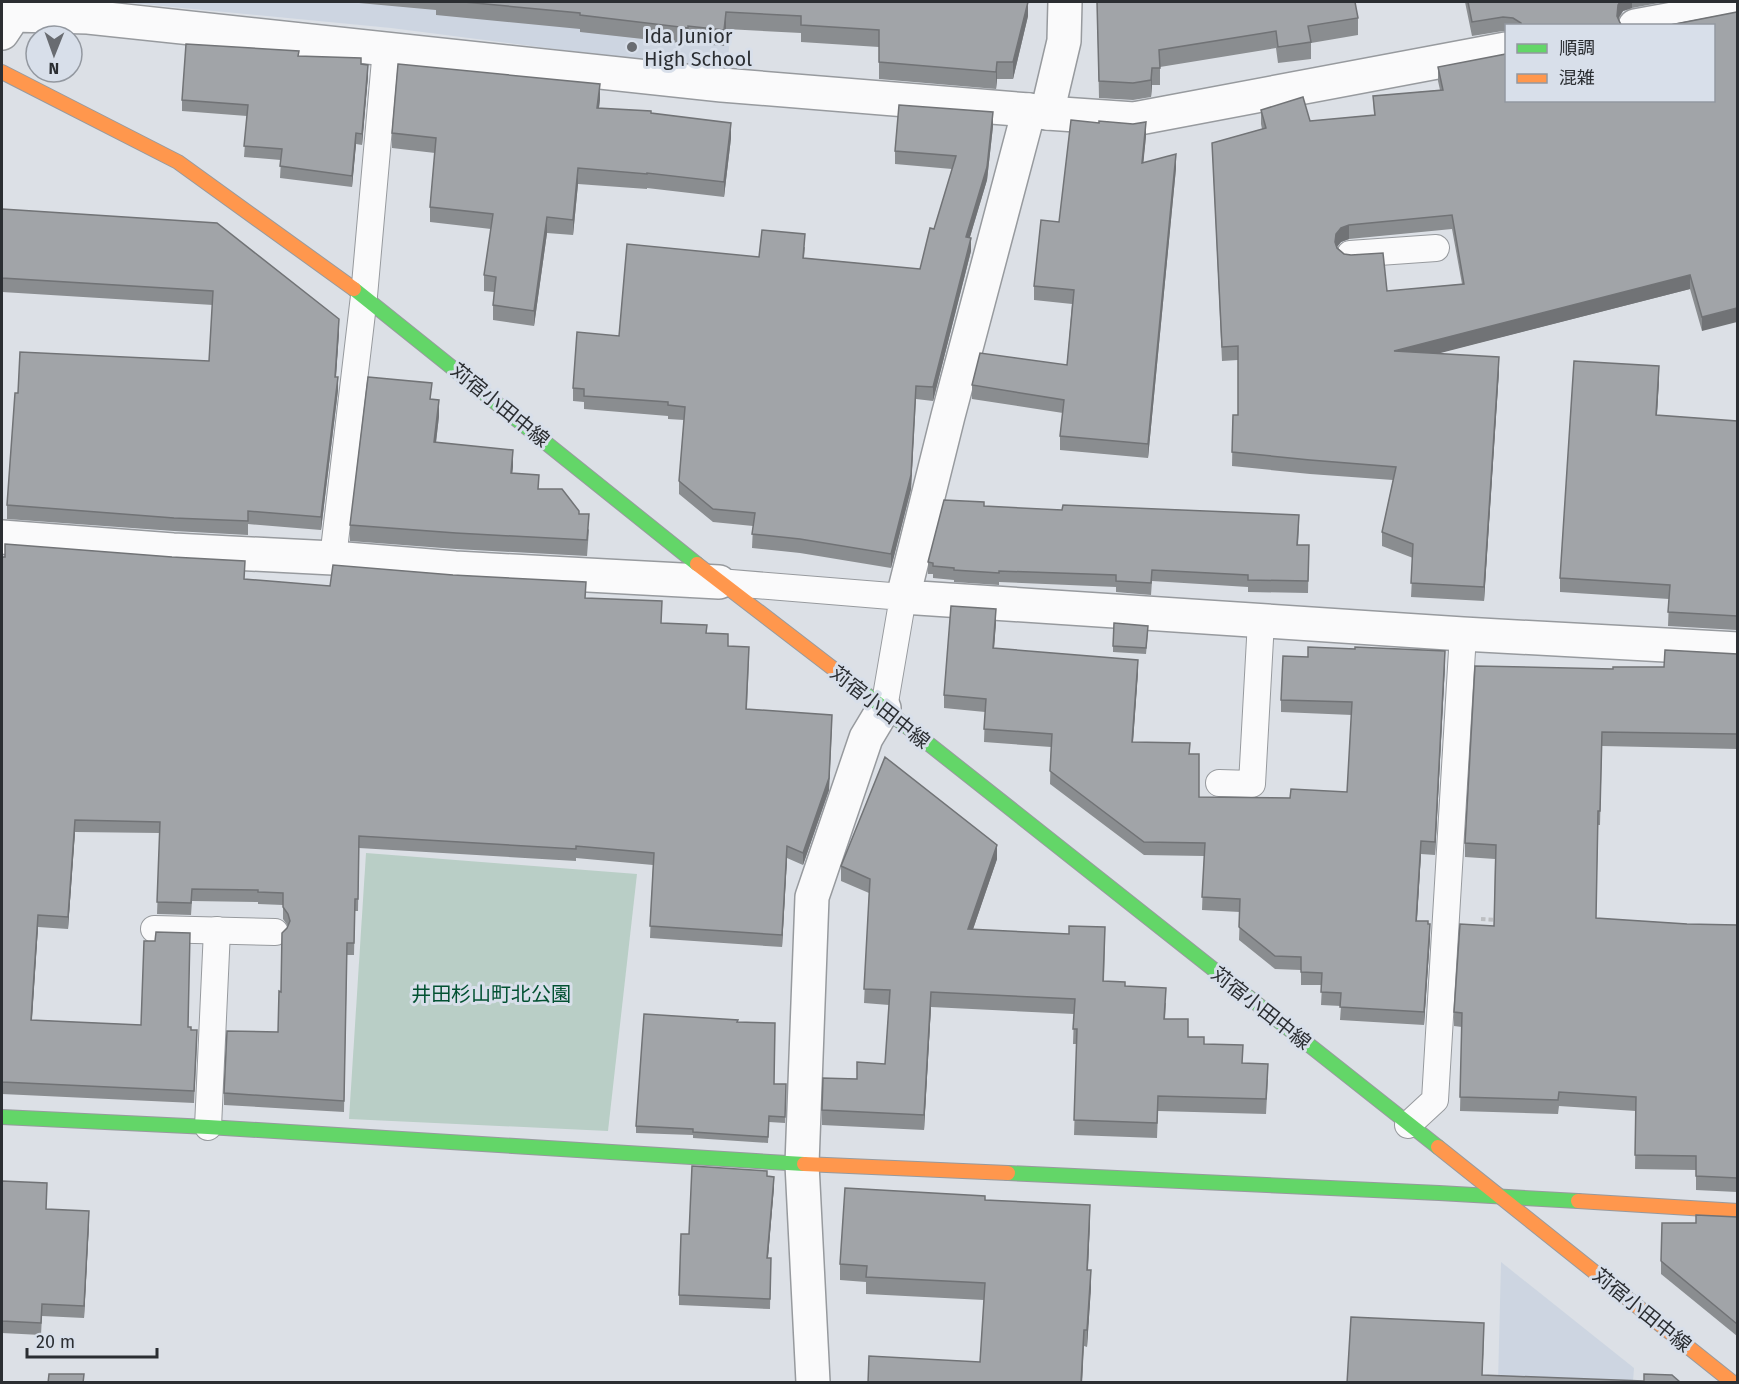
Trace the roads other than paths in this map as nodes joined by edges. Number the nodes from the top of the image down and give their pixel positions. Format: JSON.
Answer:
{"nodes":[{"id":1,"x":1065,"y":2,"type":"edge"},
{"id":2,"x":1736,"y":10,"type":"edge"},
{"id":3,"x":1648,"y":24,"type":"edge"},
{"id":4,"x":2,"y":33,"type":"edge"},
{"id":5,"x":386,"y":49,"type":"junction"},
{"id":6,"x":1505,"y":50,"type":"edge"},
{"id":7,"x":2,"y":72,"type":"edge"},
{"id":8,"x":1038,"y":112,"type":"junction"},
{"id":9,"x":1436,"y":248,"type":"dead end"},
{"id":10,"x":1350,"y":254,"type":"edge"},
{"id":11,"x":364,"y":296,"type":"junction"},
{"id":12,"x":2,"y":537,"type":"edge"},
{"id":13,"x":333,"y":558,"type":"junction"},
{"id":14,"x":720,"y":582,"type":"junction"},
{"id":15,"x":903,"y":597,"type":"junction"},
{"id":16,"x":1261,"y":621,"type":"junction"},
{"id":17,"x":1463,"y":634,"type":"junction"},
{"id":18,"x":1737,"y":649,"type":"edge"},
{"id":19,"x":884,"y":708,"type":"junction"},
{"id":20,"x":1219,"y":783,"type":"dead end"},
{"id":21,"x":154,"y":929,"type":"dead end"},
{"id":22,"x":217,"y":930,"type":"junction"},
{"id":23,"x":275,"y":932,"type":"dead end"},
{"id":24,"x":2,"y":1117,"type":"edge"},
{"id":25,"x":1408,"y":1125,"type":"junction"},
{"id":26,"x":208,"y":1127,"type":"junction"},
{"id":27,"x":802,"y":1164,"type":"junction"},
{"id":28,"x":1500,"y":1196,"type":"junction"},
{"id":29,"x":1737,"y":1211,"type":"edge"},
{"id":30,"x":813,"y":1383,"type":"edge"},
{"id":31,"x":1732,"y":1383,"type":"edge"}],
"edges":[{"from":1,"to":8,"type":"street"},
{"from":2,"to":3,"type":"street"},
{"from":4,"to":5,"type":"street"},
{"from":5,"to":8,"type":"street"},
{"from":5,"to":11,"type":"lane"},
{"from":6,"to":8,"type":"street"},
{"from":7,"to":11,"type":"street","name":"苅宿小田中線"},
{"from":8,"to":15,"type":"street"},
{"from":9,"to":10,"type":"lane"},
{"from":11,"to":13,"type":"lane"},
{"from":11,"to":14,"type":"street","name":"苅宿小田中線"},
{"from":12,"to":13,"type":"street"},
{"from":13,"to":14,"type":"street"},
{"from":14,"to":15,"type":"lane"},
{"from":14,"to":19,"type":"street","name":"苅宿小田中線"},
{"from":15,"to":16,"type":"street"},
{"from":15,"to":19,"type":"lane"},
{"from":16,"to":17,"type":"street"},
{"from":16,"to":20,"type":"lane"},
{"from":17,"to":18,"type":"street"},
{"from":17,"to":25,"type":"lane"},
{"from":19,"to":25,"type":"street","name":"苅宿小田中線"},
{"from":19,"to":27,"type":"street"},
{"from":21,"to":22,"type":"lane"},
{"from":22,"to":23,"type":"lane"},
{"from":22,"to":26,"type":"lane"},
{"from":24,"to":26,"type":"street"},
{"from":25,"to":28,"type":"street","name":"苅宿小田中線"},
{"from":26,"to":27,"type":"street"},
{"from":27,"to":28,"type":"street"},
{"from":27,"to":30,"type":"street"},
{"from":28,"to":29,"type":"street"},
{"from":28,"to":31,"type":"street","name":"苅宿小田中線"}]}
